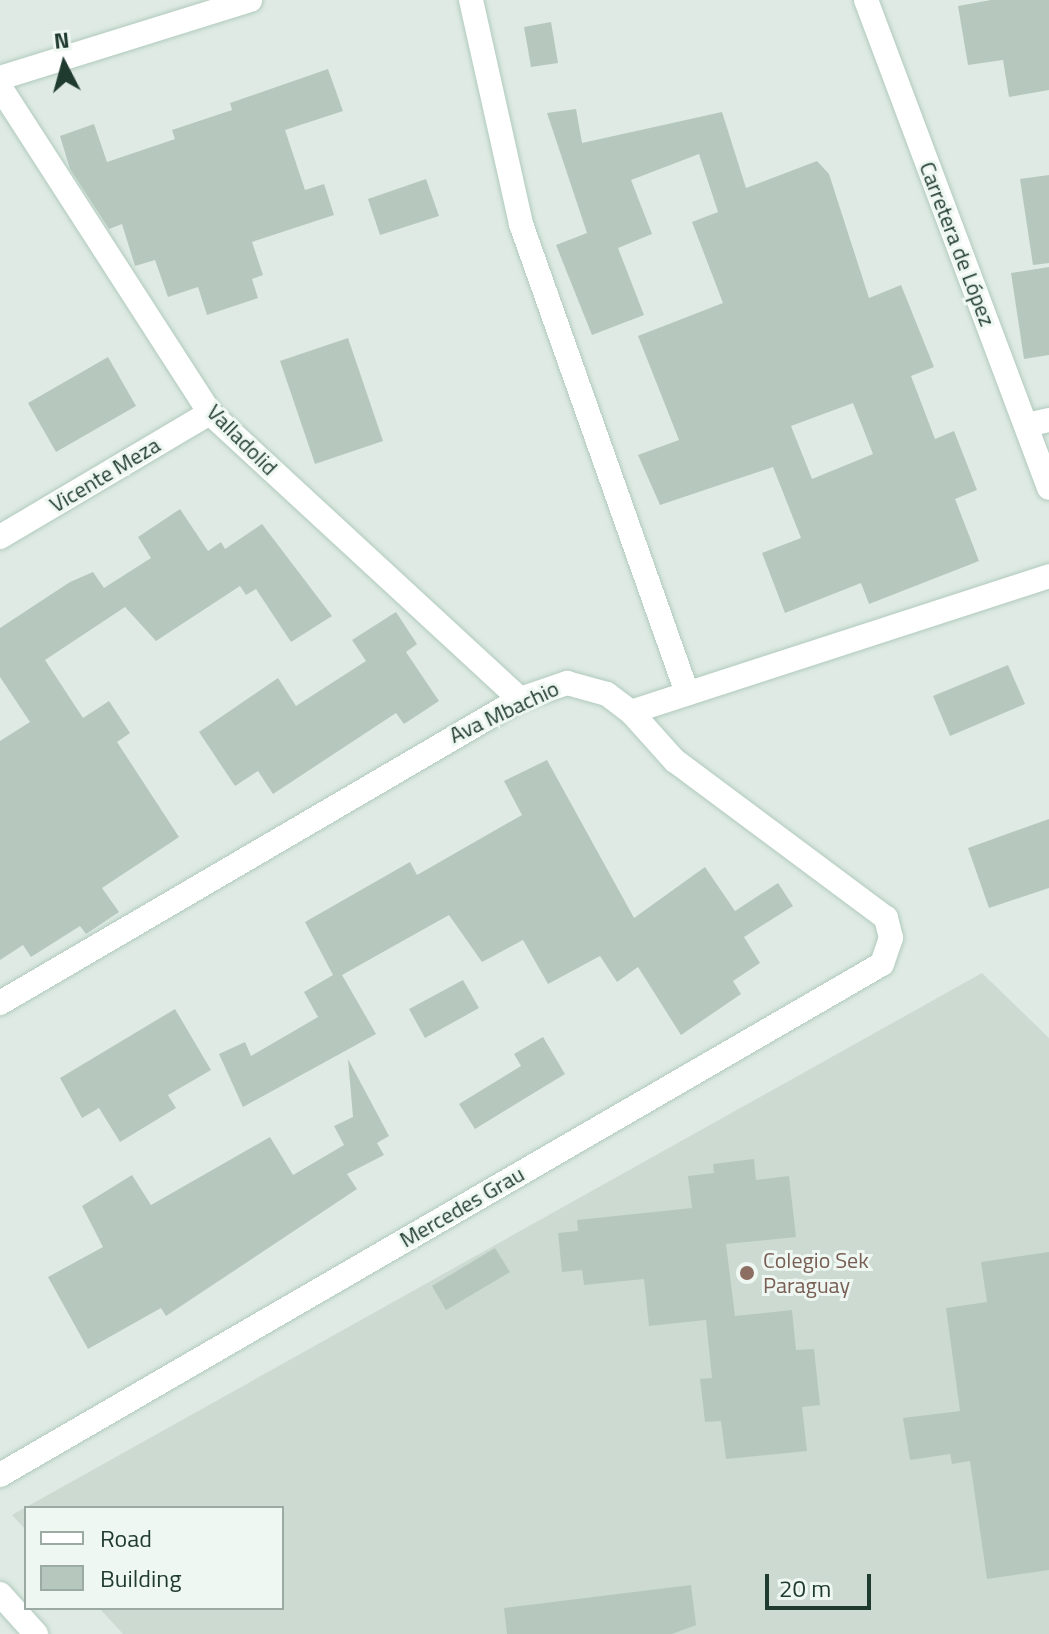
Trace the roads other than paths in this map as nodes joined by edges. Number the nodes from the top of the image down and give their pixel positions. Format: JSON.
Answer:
{"nodes":[{"id":1,"x":250,"y":0,"type":"edge"},
{"id":2,"x":471,"y":0,"type":"edge"},
{"id":3,"x":866,"y":0,"type":"edge"},
{"id":4,"x":0,"y":78,"type":"edge"},
{"id":5,"x":0,"y":87,"type":"edge"},
{"id":6,"x":210,"y":413,"type":"junction"},
{"id":7,"x":1038,"y":422,"type":"edge"},
{"id":8,"x":1049,"y":488,"type":"edge"},
{"id":9,"x":0,"y":537,"type":"edge"},
{"id":10,"x":1049,"y":576,"type":"edge"},
{"id":11,"x":687,"y":694,"type":"junction"},
{"id":12,"x":520,"y":699,"type":"junction"},
{"id":13,"x":631,"y":712,"type":"junction"},
{"id":14,"x":886,"y":918,"type":"joint"},
{"id":15,"x":0,"y":1003,"type":"edge"},
{"id":16,"x":0,"y":1475,"type":"edge"},
{"id":17,"x":0,"y":1594,"type":"edge"},
{"id":18,"x":36,"y":1634,"type":"edge"}],
"edges":[{"from":1,"to":4,"type":"street"},
{"from":2,"to":11,"type":"street"},
{"from":3,"to":7,"type":"street","name":"Carretera de López"},
{"from":5,"to":6,"type":"street","name":"Valladolid"},
{"from":6,"to":9,"type":"street","name":"Vicente Meza"},
{"from":6,"to":12,"type":"street","name":"Valladolid"},
{"from":7,"to":8,"type":"street","name":"Carretera de López"},
{"from":10,"to":11,"type":"street"},
{"from":11,"to":13,"type":"street"},
{"from":12,"to":13,"type":"street","name":"Ava Mbachio"},
{"from":12,"to":15,"type":"street","name":"Ava Mbachio"},
{"from":13,"to":14,"type":"street","name":"Ava Mbachio"},
{"from":14,"to":16,"type":"street","name":"Mercedes Grau"},
{"from":17,"to":18,"type":"street"}]}
